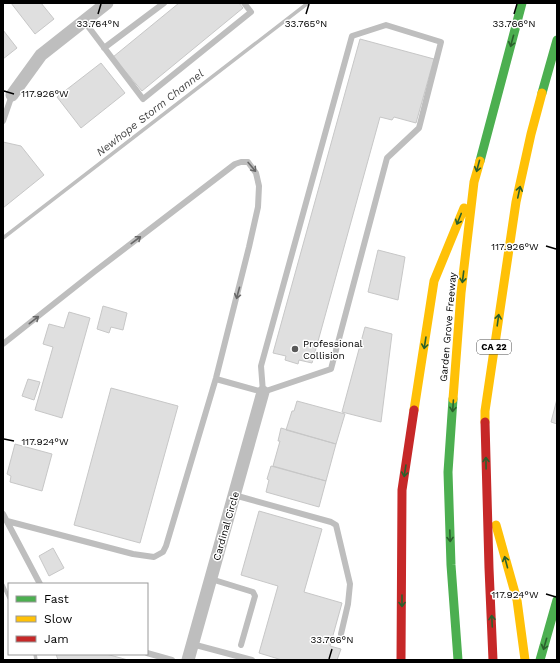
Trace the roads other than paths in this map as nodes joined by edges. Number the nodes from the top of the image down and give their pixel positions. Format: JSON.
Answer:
{"nodes":[{"id":1,"x":106,"y":3,"type":"edge"},
{"id":2,"x":164,"y":3,"type":"edge"},
{"id":3,"x":244,"y":3,"type":"edge"},
{"id":4,"x":522,"y":3,"type":"edge"},
{"id":5,"x":84,"y":21,"type":"junction"},
{"id":6,"x":557,"y":40,"type":"edge"},
{"id":7,"x":104,"y":48,"type":"junction"},
{"id":8,"x":8,"y":96,"type":"edge"},
{"id":9,"x":3,"y":121,"type":"edge"},
{"id":10,"x":474,"y":182,"type":"junction"},
{"id":11,"x":3,"y":344,"type":"edge"},
{"id":12,"x":216,"y":379,"type":"junction"},
{"id":13,"x":264,"y":392,"type":"junction"},
{"id":14,"x":487,"y":491,"type":"junction"},
{"id":15,"x":234,"y":495,"type":"junction"},
{"id":16,"x":3,"y":514,"type":"edge"},
{"id":17,"x":7,"y":521,"type":"junction"},
{"id":18,"x":211,"y":579,"type":"junction"},
{"id":19,"x":39,"y":583,"type":"edge"},
{"id":20,"x":557,"y":600,"type":"edge"},
{"id":21,"x":341,"y":634,"type":"dead end"},
{"id":22,"x":192,"y":644,"type":"junction"},
{"id":23,"x":241,"y":645,"type":"dead end"},
{"id":24,"x":148,"y":653,"type":"edge"},
{"id":25,"x":172,"y":660,"type":"edge"},
{"id":26,"x":188,"y":660,"type":"edge"},
{"id":27,"x":252,"y":660,"type":"edge"},
{"id":28,"x":401,"y":660,"type":"edge"},
{"id":29,"x":458,"y":660,"type":"edge"},
{"id":30,"x":494,"y":660,"type":"edge"},
{"id":31,"x":526,"y":660,"type":"edge"},
{"id":32,"x":540,"y":660,"type":"edge"}],
"edges":[{"from":1,"to":5,"type":"street"},
{"from":2,"to":7,"type":"lane"},
{"from":3,"to":7,"type":"lane"},
{"from":4,"to":10,"type":"main road","name":"Garden Grove Freeway","one_way":true},
{"from":5,"to":7,"type":"lane"},
{"from":5,"to":8,"type":"street"},
{"from":14,"to":6,"type":"main road","number":"CA 22","one_way":true},
{"from":8,"to":9,"type":"lane"},
{"from":10,"to":28,"type":"main road","one_way":true},
{"from":10,"to":29,"type":"main road","name":"Garden Grove Freeway","one_way":true},
{"from":11,"to":12,"type":"lane","one_way":true},
{"from":12,"to":13,"type":"lane"},
{"from":12,"to":17,"type":"lane"},
{"from":13,"to":13,"type":"lane"},
{"from":13,"to":15,"type":"street","name":"Cardinal Circle"},
{"from":30,"to":14,"type":"main road","number":"CA 22","one_way":true},
{"from":31,"to":14,"type":"main road","one_way":true},
{"from":15,"to":18,"type":"street","name":"Cardinal Circle"},
{"from":15,"to":21,"type":"lane"},
{"from":16,"to":17,"type":"lane"},
{"from":17,"to":19,"type":"lane"},
{"from":18,"to":22,"type":"street","name":"Cardinal Circle"},
{"from":18,"to":23,"type":"lane"},
{"from":20,"to":32,"type":"main road","one_way":true},
{"from":22,"to":26,"type":"street","name":"Cardinal Circle"},
{"from":22,"to":27,"type":"lane"},
{"from":24,"to":25,"type":"lane"}]}
